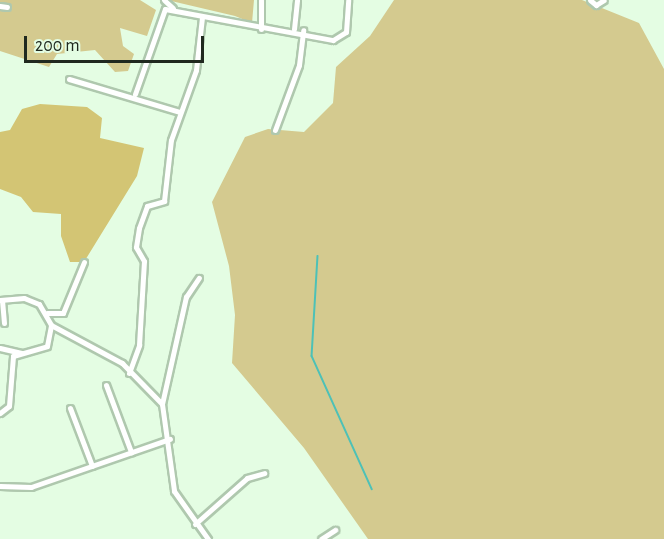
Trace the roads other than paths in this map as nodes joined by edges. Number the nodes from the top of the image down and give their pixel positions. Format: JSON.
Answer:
{"nodes":[{"id":1,"x":164,"y":0,"type":"edge"},
{"id":2,"x":261,"y":0,"type":"edge"},
{"id":3,"x":297,"y":0,"type":"edge"},
{"id":4,"x":348,"y":0,"type":"edge"},
{"id":5,"x":590,"y":0,"type":"edge"},
{"id":6,"x":604,"y":0,"type":"edge"},
{"id":7,"x":0,"y":6,"type":"edge"},
{"id":8,"x":7,"y":7,"type":"dead end"},
{"id":9,"x":173,"y":8,"type":"junction"},
{"id":10,"x":202,"y":17,"type":"junction"},
{"id":11,"x":261,"y":29,"type":"junction"},
{"id":12,"x":294,"y":29,"type":"junction"},
{"id":13,"x":303,"y":30,"type":"junction"},
{"id":14,"x":69,"y":79,"type":"dead end"},
{"id":15,"x":135,"y":94,"type":"junction"},
{"id":16,"x":180,"y":112,"type":"junction"},
{"id":17,"x":275,"y":130,"type":"dead end"},
{"id":18,"x":84,"y":262,"type":"dead end"},
{"id":19,"x":199,"y":278,"type":"dead end"},
{"id":20,"x":1,"y":300,"type":"edge"},
{"id":21,"x":47,"y":313,"type":"junction"},
{"id":22,"x":4,"y":324,"type":"dead end"},
{"id":23,"x":51,"y":324,"type":"junction"},
{"id":24,"x":0,"y":348,"type":"edge"},
{"id":25,"x":25,"y":354,"type":"junction"},
{"id":26,"x":129,"y":373,"type":"junction"},
{"id":27,"x":106,"y":385,"type":"dead end"},
{"id":28,"x":162,"y":404,"type":"junction"},
{"id":29,"x":70,"y":408,"type":"dead end"},
{"id":30,"x":0,"y":412,"type":"edge"},
{"id":31,"x":170,"y":439,"type":"junction"},
{"id":32,"x":131,"y":452,"type":"junction"},
{"id":33,"x":92,"y":466,"type":"junction"},
{"id":34,"x":264,"y":472,"type":"dead end"},
{"id":35,"x":0,"y":486,"type":"edge"},
{"id":36,"x":195,"y":524,"type":"junction"},
{"id":37,"x":335,"y":530,"type":"dead end"},
{"id":38,"x":208,"y":539,"type":"edge"},
{"id":39,"x":321,"y":539,"type":"edge"}],
"edges":[{"from":1,"to":9,"type":"street"},
{"from":2,"to":11,"type":"street"},
{"from":3,"to":12,"type":"street"},
{"from":4,"to":13,"type":"street"},
{"from":5,"to":6,"type":"street"},
{"from":7,"to":8,"type":"street"},
{"from":9,"to":10,"type":"street"},
{"from":9,"to":15,"type":"street"},
{"from":10,"to":11,"type":"street"},
{"from":10,"to":16,"type":"street"},
{"from":11,"to":12,"type":"street"},
{"from":12,"to":13,"type":"street"},
{"from":13,"to":17,"type":"street"},
{"from":14,"to":15,"type":"street"},
{"from":15,"to":16,"type":"street"},
{"from":16,"to":26,"type":"street"},
{"from":18,"to":21,"type":"street"},
{"from":19,"to":28,"type":"street"},
{"from":20,"to":21,"type":"street"},
{"from":20,"to":22,"type":"street"},
{"from":21,"to":23,"type":"street"},
{"from":23,"to":25,"type":"street"},
{"from":23,"to":26,"type":"street"},
{"from":24,"to":25,"type":"street"},
{"from":25,"to":30,"type":"street"},
{"from":26,"to":28,"type":"street"},
{"from":27,"to":32,"type":"street"},
{"from":28,"to":31,"type":"street"},
{"from":29,"to":33,"type":"street"},
{"from":31,"to":32,"type":"street"},
{"from":31,"to":36,"type":"street"},
{"from":32,"to":33,"type":"street"},
{"from":33,"to":35,"type":"street"},
{"from":34,"to":36,"type":"street"},
{"from":36,"to":38,"type":"street"},
{"from":37,"to":39,"type":"street"}]}
